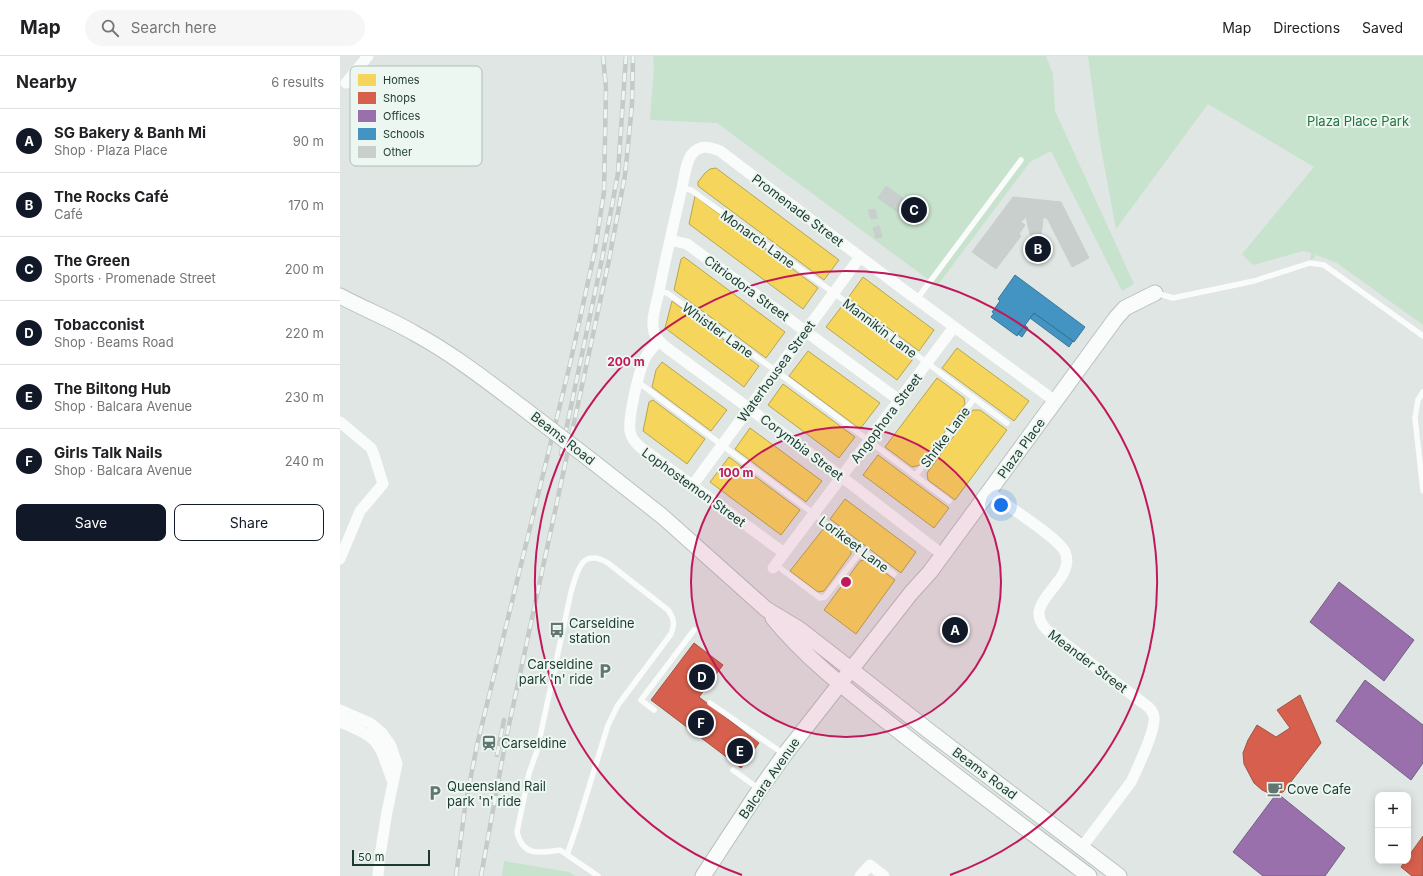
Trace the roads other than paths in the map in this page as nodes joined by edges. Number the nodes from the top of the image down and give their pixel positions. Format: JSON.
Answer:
{"nodes":[{"id":1,"x":368,"y":56,"type":"edge"},
{"id":2,"x":360,"y":66,"type":"edge"},
{"id":3,"x":350,"y":78,"type":"edge"},
{"id":4,"x":346,"y":83,"type":"dead end"},
{"id":5,"x":1021,"y":160,"type":"dead end"},
{"id":6,"x":682,"y":188,"type":"junction"},
{"id":7,"x":670,"y":240,"type":"junction"},
{"id":8,"x":860,"y":257,"type":"junction"},
{"id":9,"x":659,"y":291,"type":"junction"},
{"id":10,"x":834,"y":293,"type":"junction"},
{"id":11,"x":1155,"y":293,"type":"joint"},
{"id":12,"x":340,"y":296,"type":"edge"},
{"id":13,"x":917,"y":299,"type":"junction"},
{"id":14,"x":954,"y":327,"type":"junction"},
{"id":15,"x":806,"y":331,"type":"junction"},
{"id":16,"x":1423,"y":336,"type":"edge"},
{"id":17,"x":659,"y":340,"type":"junction"},
{"id":18,"x":927,"y":363,"type":"junction"},
{"id":19,"x":776,"y":371,"type":"junction"},
{"id":20,"x":638,"y":382,"type":"junction"},
{"id":21,"x":1423,"y":392,"type":"edge"},
{"id":22,"x":974,"y":399,"type":"junction"},
{"id":23,"x":899,"y":400,"type":"junction"},
{"id":24,"x":1055,"y":401,"type":"junction"},
{"id":25,"x":749,"y":408,"type":"junction"},
{"id":26,"x":340,"y":422,"type":"edge"},
{"id":27,"x":1007,"y":423,"type":"dead end"},
{"id":28,"x":868,"y":441,"type":"junction"},
{"id":29,"x":722,"y":444,"type":"junction"},
{"id":30,"x":915,"y":476,"type":"junction"},
{"id":31,"x":842,"y":477,"type":"junction"},
{"id":32,"x":692,"y":486,"type":"junction"},
{"id":33,"x":1423,"y":491,"type":"edge"},
{"id":34,"x":988,"y":492,"type":"junction"},
{"id":35,"x":950,"y":501,"type":"dead end"},
{"id":36,"x":814,"y":514,"type":"junction"},
{"id":37,"x":862,"y":550,"type":"junction"},
{"id":38,"x":784,"y":554,"type":"junction"},
{"id":39,"x":943,"y":554,"type":"junction"},
{"id":40,"x":340,"y":559,"type":"edge"},
{"id":41,"x":775,"y":566,"type":"joint"},
{"id":42,"x":894,"y":574,"type":"dead end"},
{"id":43,"x":766,"y":609,"type":"junction"},
{"id":44,"x":694,"y":630,"type":"dead end"},
{"id":45,"x":851,"y":669,"type":"junction"},
{"id":46,"x":840,"y":683,"type":"junction"},
{"id":47,"x":710,"y":703,"type":"dead end"},
{"id":48,"x":340,"y":710,"type":"edge"},
{"id":49,"x":654,"y":710,"type":"dead end"},
{"id":50,"x":340,"y":722,"type":"edge"},
{"id":51,"x":785,"y":754,"type":"junction"},
{"id":52,"x":733,"y":770,"type":"dead end"},
{"id":53,"x":392,"y":780,"type":"junction"},
{"id":54,"x":760,"y":789,"type":"junction"},
{"id":55,"x":1082,"y":847,"type":"junction"},
{"id":56,"x":567,"y":855,"type":"junction"},
{"id":57,"x":378,"y":876,"type":"edge"},
{"id":58,"x":598,"y":876,"type":"edge"},
{"id":59,"x":703,"y":876,"type":"edge"},
{"id":60,"x":860,"y":876,"type":"edge"},
{"id":61,"x":884,"y":876,"type":"edge"},
{"id":62,"x":1089,"y":876,"type":"edge"},
{"id":63,"x":1119,"y":876,"type":"edge"}],
"edges":[{"from":1,"to":2,"type":"street"},
{"from":3,"to":4,"type":"street"},
{"from":5,"to":13,"type":"lane"},
{"from":6,"to":7,"type":"street","name":"Promenade Street"},
{"from":6,"to":8,"type":"street","name":"Promenade Street"},
{"from":6,"to":10,"type":"lane","name":"Monarch Lane"},
{"from":7,"to":9,"type":"street","name":"Promenade Street"},
{"from":7,"to":15,"type":"street","name":"Citriodora Street"},
{"from":8,"to":10,"type":"street","name":"Waterhousea Street"},
{"from":8,"to":13,"type":"street","name":"Promenade Street"},
{"from":9,"to":17,"type":"street","name":"Promenade Street"},
{"from":9,"to":19,"type":"lane","name":"Whistler Lane"},
{"from":10,"to":15,"type":"street","name":"Waterhousea Street"},
{"from":10,"to":18,"type":"lane","name":"Mannikin Lane"},
{"from":11,"to":16,"type":"lane"},
{"from":11,"to":24,"type":"main road","name":"Plaza Place"},
{"from":12,"to":43,"type":"main road","name":"Beams Road","bridge":true},
{"from":13,"to":14,"type":"street","name":"Promenade Street"},
{"from":14,"to":18,"type":"street","name":"Angophora Street"},
{"from":14,"to":24,"type":"street","name":"Promenade Street"},
{"from":15,"to":19,"type":"street","name":"Waterhousea Street"},
{"from":15,"to":23,"type":"street","name":"Citriodora Street"},
{"from":17,"to":20,"type":"street","name":"Lophostemon Street"},
{"from":17,"to":25,"type":"street","name":"Corymbia Street"},
{"from":18,"to":22,"type":"lane","name":"Mannikin Lane"},
{"from":18,"to":23,"type":"street","name":"Angophora Street"},
{"from":19,"to":25,"type":"street","name":"Waterhousea Street"},
{"from":19,"to":28,"type":"lane","name":"Whistler Lane"},
{"from":20,"to":29,"type":"lane","name":"Lorikeet Lane"},
{"from":20,"to":32,"type":"street","name":"Lophostemon Street"},
{"from":21,"to":33,"type":"lane"},
{"from":22,"to":27,"type":"lane","name":"Mannikin Lane"},
{"from":22,"to":30,"type":"lane","name":"Shrike Lane"},
{"from":23,"to":28,"type":"street","name":"Angophora Street"},
{"from":24,"to":34,"type":"main road","name":"Plaza Place"},
{"from":25,"to":29,"type":"street","name":"Waterhousea Street"},
{"from":25,"to":31,"type":"street","name":"Corymbia Street"},
{"from":26,"to":40,"type":"street"},
{"from":28,"to":30,"type":"lane","name":"Whistler Lane"},
{"from":28,"to":31,"type":"street","name":"Angophora Street"},
{"from":29,"to":32,"type":"street","name":"Waterhousea Street"},
{"from":29,"to":36,"type":"lane","name":"Lorikeet Lane"},
{"from":30,"to":35,"type":"lane","name":"Whistler Lane"},
{"from":31,"to":36,"type":"street","name":"Angophora Street"},
{"from":31,"to":39,"type":"street","name":"Corymbia Street"},
{"from":32,"to":38,"type":"street","name":"Lophostemon Street"},
{"from":34,"to":39,"type":"main road","name":"Plaza Place"},
{"from":34,"to":55,"type":"street","name":"Meander Street"},
{"from":36,"to":37,"type":"lane","name":"Lorikeet Lane"},
{"from":36,"to":38,"type":"street","name":"Angophora Street"},
{"from":37,"to":41,"type":"lane"},
{"from":37,"to":42,"type":"lane","name":"Lorikeet Lane"},
{"from":38,"to":41,"type":"street","name":"Angophora Street"},
{"from":39,"to":45,"type":"main road","name":"Plaza Place"},
{"from":43,"to":45,"type":"main road","name":"Beams Road"},
{"from":43,"to":46,"type":"main road","name":"Beams Road"},
{"from":44,"to":49,"type":"lane"},
{"from":45,"to":46,"type":"main road"},
{"from":45,"to":55,"type":"main road","name":"Beams Road"},
{"from":46,"to":51,"type":"main road","name":"Balcara Avenue"},
{"from":46,"to":62,"type":"main road","name":"Beams Road"},
{"from":47,"to":51,"type":"lane"},
{"from":48,"to":53,"type":"street"},
{"from":50,"to":53,"type":"street"},
{"from":51,"to":54,"type":"main road","name":"Balcara Avenue"},
{"from":52,"to":54,"type":"lane"},
{"from":53,"to":57,"type":"street"},
{"from":54,"to":59,"type":"main road","name":"Balcara Avenue"},
{"from":55,"to":63,"type":"main road","name":"Beams Road"},
{"from":56,"to":56,"type":"lane"},
{"from":56,"to":58,"type":"lane"},
{"from":60,"to":61,"type":"street"}]}
